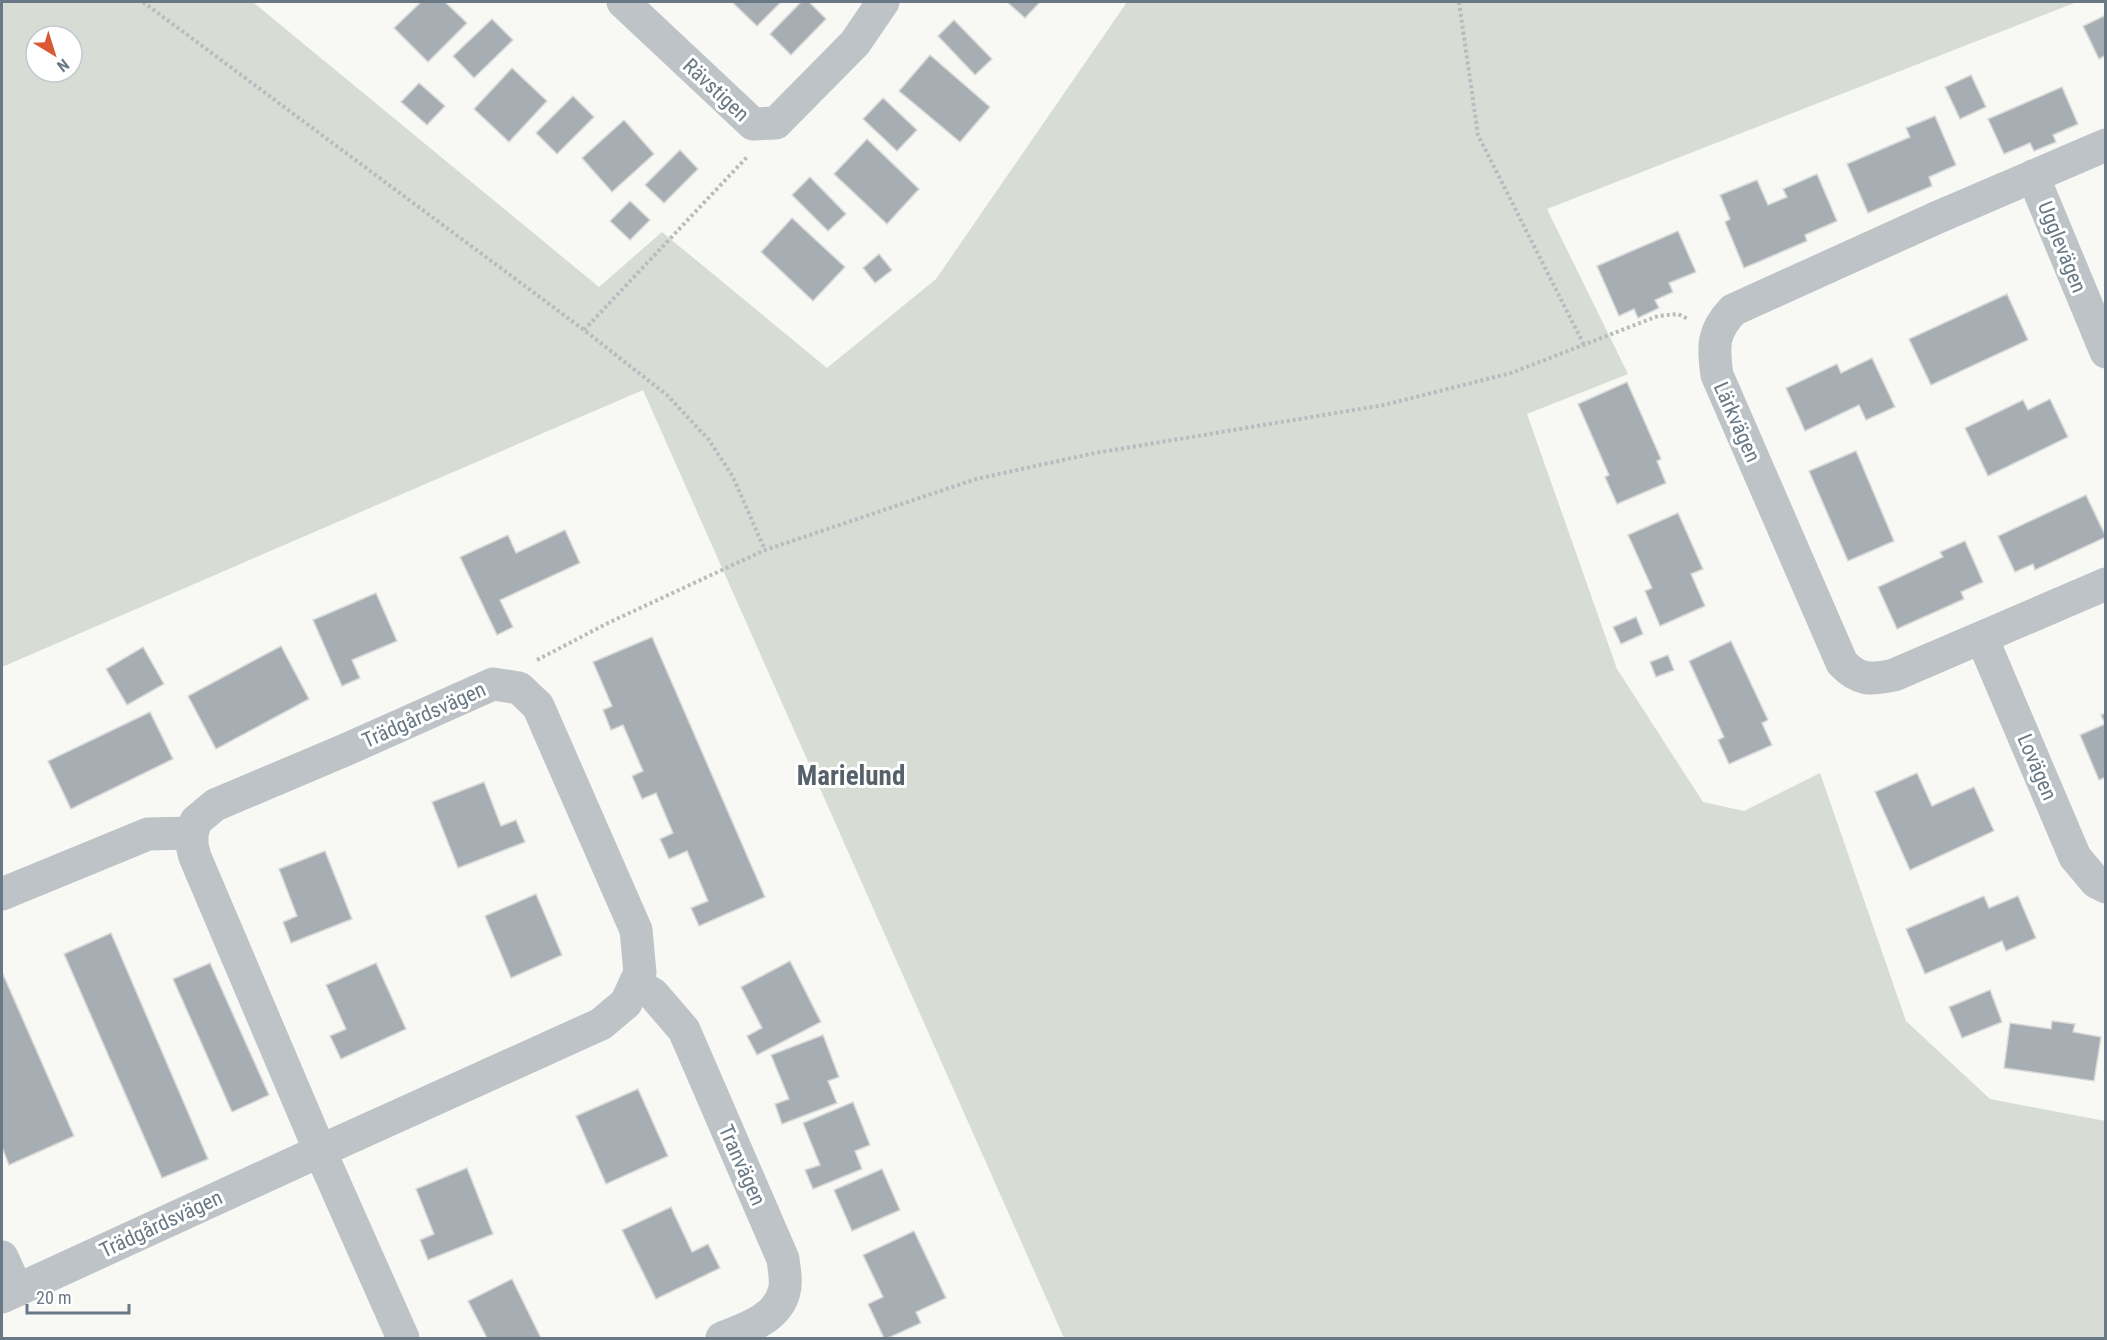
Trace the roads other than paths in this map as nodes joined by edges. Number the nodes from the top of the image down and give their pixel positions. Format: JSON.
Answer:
{"nodes":[{"id":1,"x":623,"y":2,"type":"edge"},
{"id":2,"x":883,"y":2,"type":"edge"},
{"id":3,"x":2106,"y":145,"type":"edge"},
{"id":4,"x":2033,"y":176,"type":"junction"},
{"id":5,"x":2106,"y":352,"type":"edge"},
{"id":6,"x":2106,"y":584,"type":"edge"},
{"id":7,"x":1984,"y":637,"type":"junction"},
{"id":8,"x":192,"y":833,"type":"junction"},
{"id":9,"x":2106,"y":887,"type":"edge"},
{"id":10,"x":2,"y":894,"type":"edge"},
{"id":11,"x":635,"y":983,"type":"junction"},
{"id":12,"x":320,"y":1151,"type":"junction"},
{"id":13,"x":2,"y":1257,"type":"edge"},
{"id":14,"x":9,"y":1293,"type":"edge"},
{"id":15,"x":403,"y":1338,"type":"edge"},
{"id":16,"x":722,"y":1338,"type":"edge"}],
"edges":[{"from":1,"to":2,"type":"street","name":"Rävstigen"},
{"from":3,"to":4,"type":"street","name":"Lärkvägen"},
{"from":4,"to":5,"type":"street","name":"Ugglevägen"},
{"from":4,"to":7,"type":"street","name":"Lärkvägen"},
{"from":6,"to":7,"type":"street"},
{"from":7,"to":9,"type":"street","name":"Lovägen"},
{"from":8,"to":10,"type":"street"},
{"from":8,"to":11,"type":"street","name":"Trädgårdsvägen"},
{"from":8,"to":12,"type":"street"},
{"from":11,"to":12,"type":"street","name":"Trädgårdsvägen"},
{"from":11,"to":16,"type":"street","name":"Tranvägen"},
{"from":12,"to":14,"type":"street","name":"Trädgårdsvägen"},
{"from":12,"to":15,"type":"street"},
{"from":13,"to":14,"type":"street"}]}
